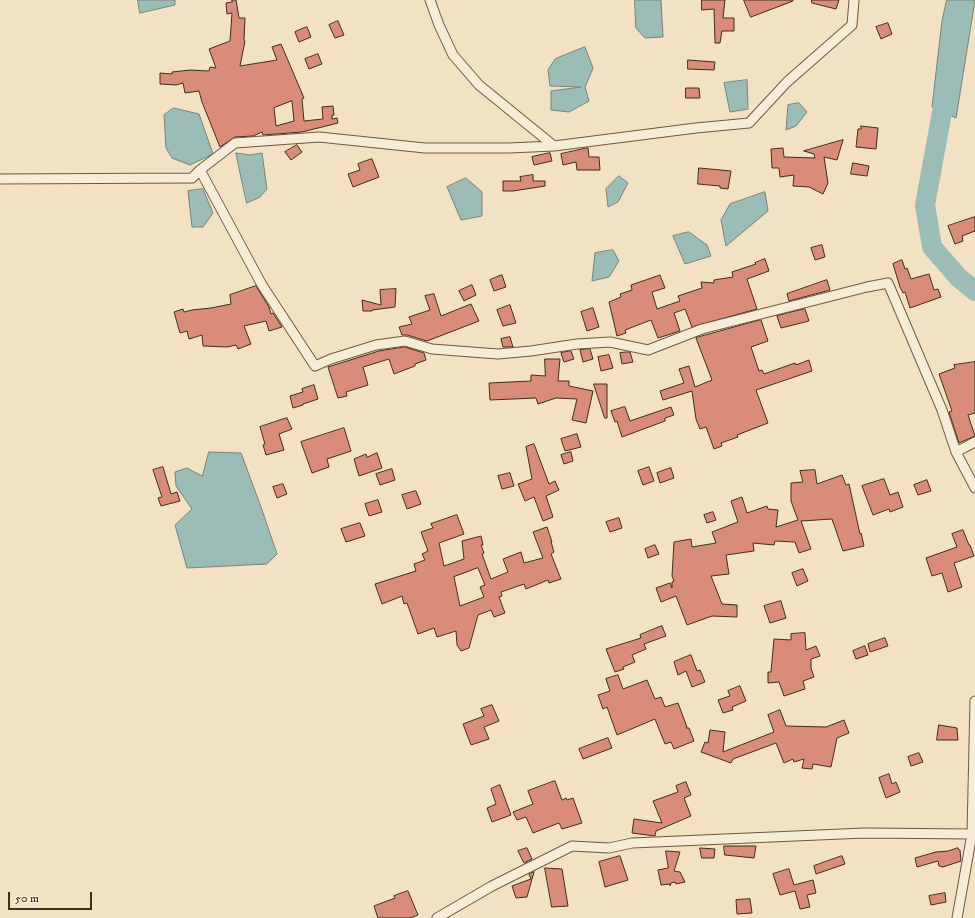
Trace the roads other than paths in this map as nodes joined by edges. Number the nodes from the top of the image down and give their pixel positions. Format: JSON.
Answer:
{"nodes":[{"id":1,"x":430,"y":0,"type":"edge"},
{"id":2,"x":854,"y":0,"type":"edge"},
{"id":3,"x":554,"y":146,"type":"junction"},
{"id":4,"x":200,"y":170,"type":"junction"},
{"id":5,"x":0,"y":179,"type":"edge"},
{"id":6,"x":975,"y":442,"type":"edge"},
{"id":7,"x":956,"y":452,"type":"junction"},
{"id":8,"x":975,"y":488,"type":"edge"},
{"id":9,"x":975,"y":701,"type":"edge"},
{"id":10,"x":974,"y":835,"type":"edge"},
{"id":11,"x":437,"y":918,"type":"edge"},
{"id":12,"x":958,"y":918,"type":"edge"}],
"edges":[{"from":1,"to":3,"type":"street"},
{"from":2,"to":3,"type":"street"},
{"from":3,"to":4,"type":"street"},
{"from":4,"to":5,"type":"street"},
{"from":4,"to":7,"type":"street"},
{"from":6,"to":7,"type":"street"},
{"from":7,"to":8,"type":"street"},
{"from":9,"to":10,"type":"street"},
{"from":10,"to":11,"type":"street"},
{"from":10,"to":12,"type":"street"}]}
